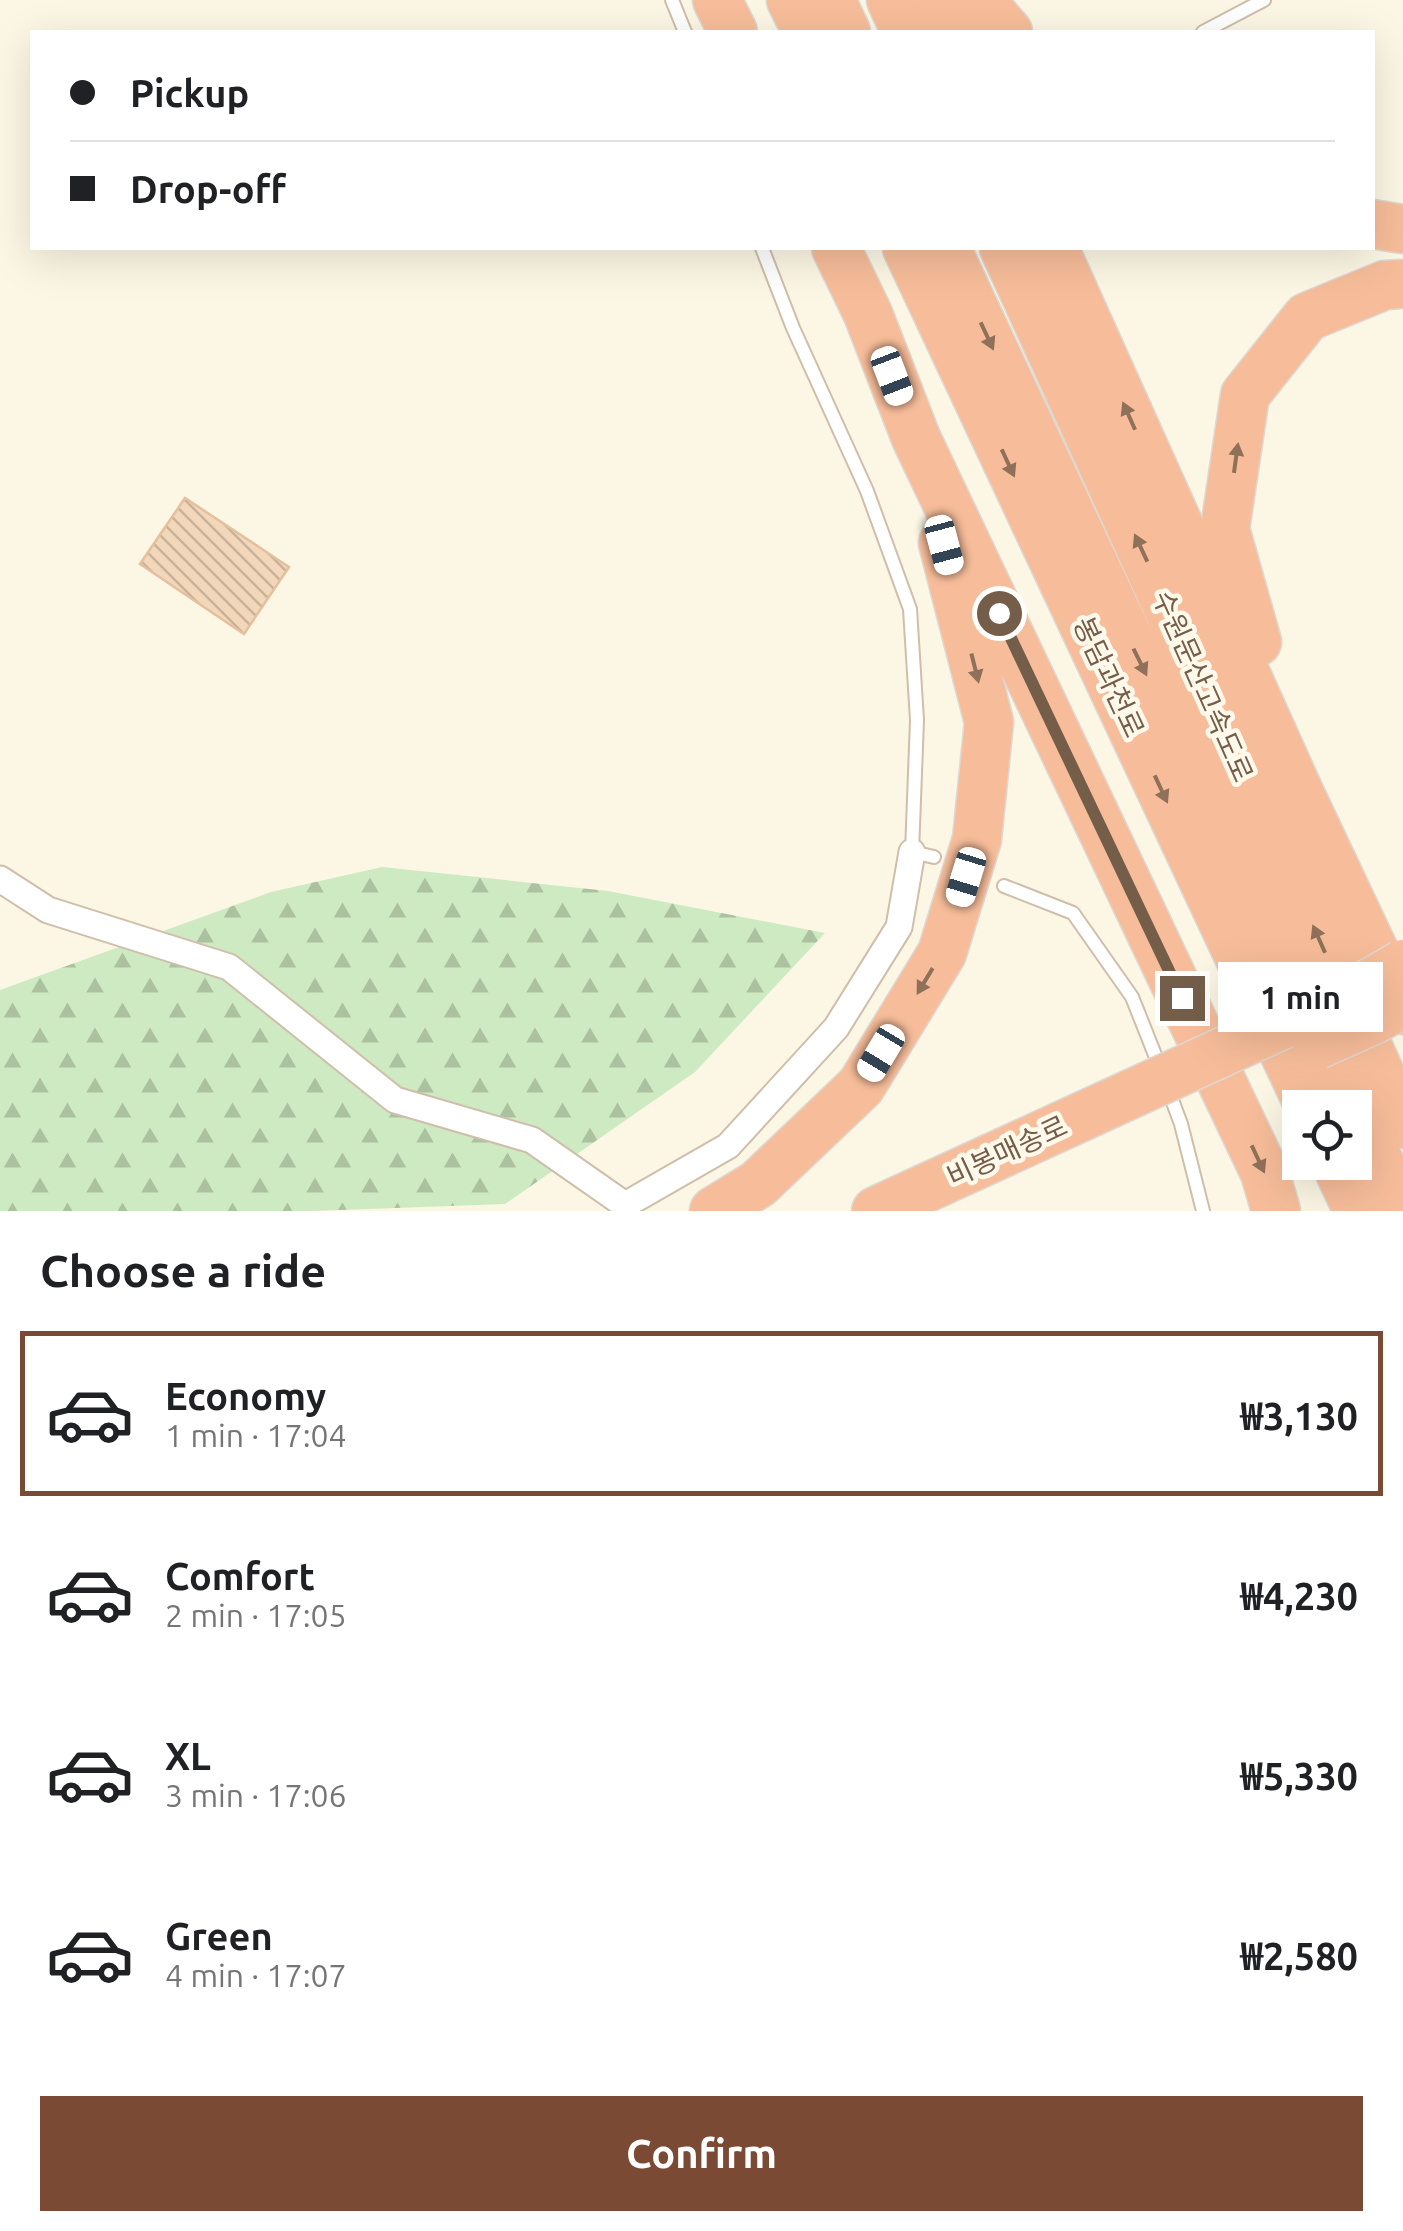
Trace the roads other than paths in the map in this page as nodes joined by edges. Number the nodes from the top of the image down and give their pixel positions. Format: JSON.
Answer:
{"nodes":[{"id":1,"x":672,"y":0,"type":"edge"},
{"id":2,"x":718,"y":0,"type":"edge"},
{"id":3,"x":791,"y":0,"type":"edge"},
{"id":4,"x":830,"y":0,"type":"edge"},
{"id":5,"x":891,"y":0,"type":"edge"},
{"id":6,"x":942,"y":0,"type":"edge"},
{"id":7,"x":980,"y":0,"type":"edge"},
{"id":8,"x":1264,"y":0,"type":"edge"},
{"id":9,"x":684,"y":30,"type":"edge"},
{"id":10,"x":732,"y":30,"type":"edge"},
{"id":11,"x":805,"y":30,"type":"edge"},
{"id":12,"x":845,"y":30,"type":"edge"},
{"id":13,"x":905,"y":30,"type":"edge"},
{"id":14,"x":956,"y":30,"type":"edge"},
{"id":15,"x":1006,"y":30,"type":"edge"},
{"id":16,"x":1207,"y":30,"type":"edge"},
{"id":17,"x":1375,"y":224,"type":"edge"},
{"id":18,"x":1403,"y":229,"type":"edge"},
{"id":19,"x":763,"y":250,"type":"edge"},
{"id":20,"x":837,"y":250,"type":"edge"},
{"id":21,"x":909,"y":250,"type":"edge"},
{"id":22,"x":947,"y":250,"type":"edge"},
{"id":23,"x":1005,"y":250,"type":"edge"},
{"id":24,"x":1055,"y":250,"type":"edge"},
{"id":25,"x":1403,"y":284,"type":"edge"},
{"id":26,"x":916,"y":438,"type":"junction"},
{"id":27,"x":1298,"y":790,"type":"junction"},
{"id":28,"x":923,"y":855,"type":"joint"},
{"id":29,"x":0,"y":878,"type":"edge"},
{"id":30,"x":1004,"y":886,"type":"dead end"},
{"id":31,"x":1403,"y":964,"type":"edge"},
{"id":32,"x":1403,"y":1002,"type":"edge"},
{"id":33,"x":1403,"y":1014,"type":"edge"},
{"id":34,"x":1302,"y":1090,"type":"edge"},
{"id":35,"x":1344,"y":1090,"type":"edge"},
{"id":36,"x":1403,"y":1124,"type":"edge"},
{"id":37,"x":1087,"y":1131,"type":"junction"},
{"id":38,"x":1372,"y":1147,"type":"edge"},
{"id":39,"x":1344,"y":1180,"type":"edge"},
{"id":40,"x":714,"y":1211,"type":"edge"},
{"id":41,"x":876,"y":1211,"type":"edge"},
{"id":42,"x":947,"y":1211,"type":"edge"},
{"id":43,"x":1203,"y":1211,"type":"edge"},
{"id":44,"x":1276,"y":1211,"type":"edge"},
{"id":45,"x":1358,"y":1211,"type":"edge"},
{"id":46,"x":1403,"y":1211,"type":"edge"}],
"edges":[{"from":1,"to":9,"type":"lane"},
{"from":2,"to":10,"type":"highway"},
{"from":3,"to":11,"type":"highway"},
{"from":4,"to":12,"type":"highway"},
{"from":5,"to":13,"type":"highway"},
{"from":6,"to":14,"type":"highway"},
{"from":7,"to":15,"type":"highway"},
{"from":8,"to":16,"type":"lane"},
{"from":17,"to":18,"type":"highway"},
{"from":19,"to":28,"type":"lane"},
{"from":20,"to":26,"type":"highway"},
{"from":21,"to":34,"type":"highway","name":"봉담과천로","one_way":true},
{"from":22,"to":35,"type":"highway","name":"수원문산고속도로","one_way":true},
{"from":36,"to":23,"type":"highway","name":"수원문산고속도로","one_way":true},
{"from":27,"to":24,"type":"highway","one_way":true},
{"from":27,"to":25,"type":"highway","one_way":true},
{"from":26,"to":40,"type":"highway","one_way":true},
{"from":26,"to":44,"type":"highway","one_way":true},
{"from":27,"to":33,"type":"highway"},
{"from":28,"to":29,"type":"street"},
{"from":30,"to":43,"type":"lane"},
{"from":31,"to":37,"type":"highway","bridge":true},
{"from":32,"to":37,"type":"highway","bridge":true},
{"from":37,"to":41,"type":"highway","name":"비봉매송로"},
{"from":37,"to":42,"type":"highway","name":"비봉매송로"},
{"from":38,"to":46,"type":"highway","name":"수원문산고속도로"},
{"from":39,"to":45,"type":"highway"}]}
